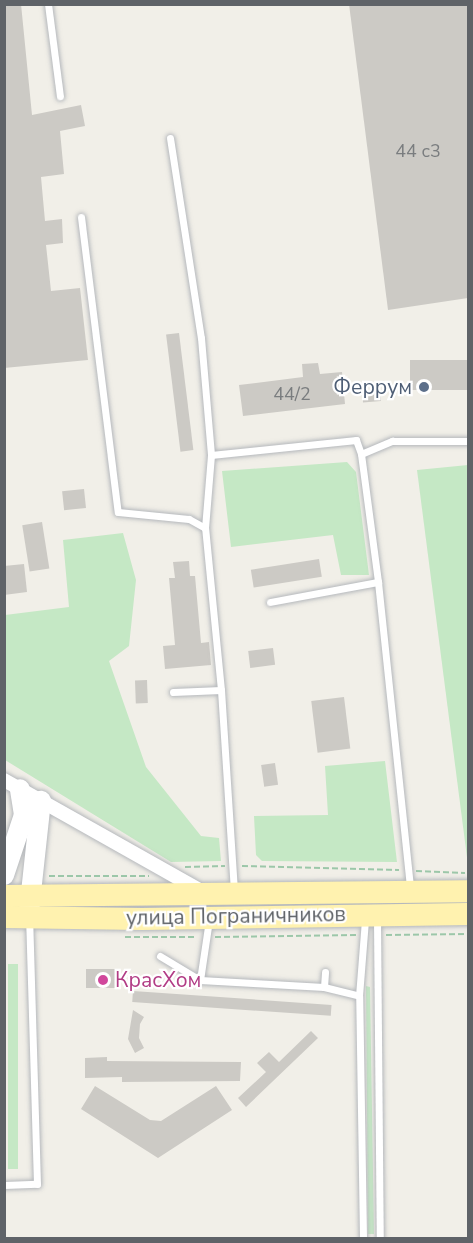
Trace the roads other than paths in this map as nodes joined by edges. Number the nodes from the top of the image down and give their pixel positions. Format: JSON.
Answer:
{"nodes":[{"id":1,"x":48,"y":4,"type":"edge"},
{"id":2,"x":60,"y":96,"type":"dead end"},
{"id":3,"x":170,"y":138,"type":"dead end"},
{"id":4,"x":81,"y":217,"type":"dead end"},
{"id":5,"x":468,"y":441,"type":"edge"},
{"id":6,"x":361,"y":454,"type":"junction"},
{"id":7,"x":211,"y":455,"type":"junction"},
{"id":8,"x":205,"y":528,"type":"junction"},
{"id":9,"x":378,"y":582,"type":"junction"},
{"id":10,"x":270,"y":602,"type":"dead end"},
{"id":11,"x":220,"y":690,"type":"junction"},
{"id":12,"x":173,"y":692,"type":"dead end"},
{"id":13,"x":12,"y":785,"type":"edge"},
{"id":14,"x":41,"y":801,"type":"junction"},
{"id":15,"x":4,"y":875,"type":"edge"},
{"id":16,"x":468,"y":891,"type":"edge"},
{"id":17,"x":204,"y":892,"type":"junction"},
{"id":18,"x":234,"y":892,"type":"junction"},
{"id":19,"x":411,"y":892,"type":"junction"},
{"id":20,"x":4,"y":896,"type":"edge"},
{"id":21,"x":30,"y":896,"type":"junction"},
{"id":22,"x":371,"y":914,"type":"junction"},
{"id":23,"x":468,"y":914,"type":"edge"},
{"id":24,"x":4,"y":917,"type":"edge"},
{"id":25,"x":209,"y":917,"type":"junction"},
{"id":26,"x":160,"y":956,"type":"dead end"},
{"id":27,"x":326,"y":972,"type":"dead end"},
{"id":28,"x":201,"y":980,"type":"junction"},
{"id":29,"x":324,"y":987,"type":"junction"},
{"id":30,"x":359,"y":996,"type":"junction"},
{"id":31,"x":4,"y":1185,"type":"edge"},
{"id":32,"x":363,"y":1239,"type":"edge"},
{"id":33,"x":380,"y":1239,"type":"edge"}],
"edges":[{"from":1,"to":2,"type":"lane"},
{"from":3,"to":7,"type":"lane"},
{"from":4,"to":8,"type":"lane"},
{"from":5,"to":6,"type":"lane"},
{"from":6,"to":7,"type":"lane"},
{"from":6,"to":9,"type":"lane"},
{"from":7,"to":8,"type":"lane"},
{"from":8,"to":11,"type":"lane"},
{"from":9,"to":10,"type":"lane"},
{"from":9,"to":19,"type":"lane"},
{"from":11,"to":12,"type":"lane"},
{"from":11,"to":18,"type":"lane"},
{"from":13,"to":14,"type":"street"},
{"from":13,"to":15,"type":"main road"},
{"from":14,"to":17,"type":"street"},
{"from":14,"to":21,"type":"main road"},
{"from":16,"to":19,"type":"main road","name":"улица Пограничников"},
{"from":17,"to":18,"type":"main road","name":"улица Пограничников"},
{"from":17,"to":21,"type":"main road","name":"улица Пограничников"},
{"from":18,"to":19,"type":"main road","name":"улица Пограничников"},
{"from":20,"to":21,"type":"main road","name":"улица Пограничников"},
{"from":21,"to":24,"type":"main road","name":"улица Пограничников"},
{"from":21,"to":25,"type":"main road","name":"улица Пограничников"},
{"from":21,"to":31,"type":"lane"},
{"from":22,"to":23,"type":"main road","name":"улица Пограничников"},
{"from":22,"to":25,"type":"main road","name":"улица Пограничников"},
{"from":22,"to":30,"type":"lane"},
{"from":22,"to":33,"type":"lane"},
{"from":25,"to":28,"type":"lane"},
{"from":26,"to":28,"type":"lane"},
{"from":27,"to":29,"type":"lane"},
{"from":28,"to":29,"type":"lane"},
{"from":29,"to":30,"type":"lane"},
{"from":30,"to":32,"type":"lane"}]}
